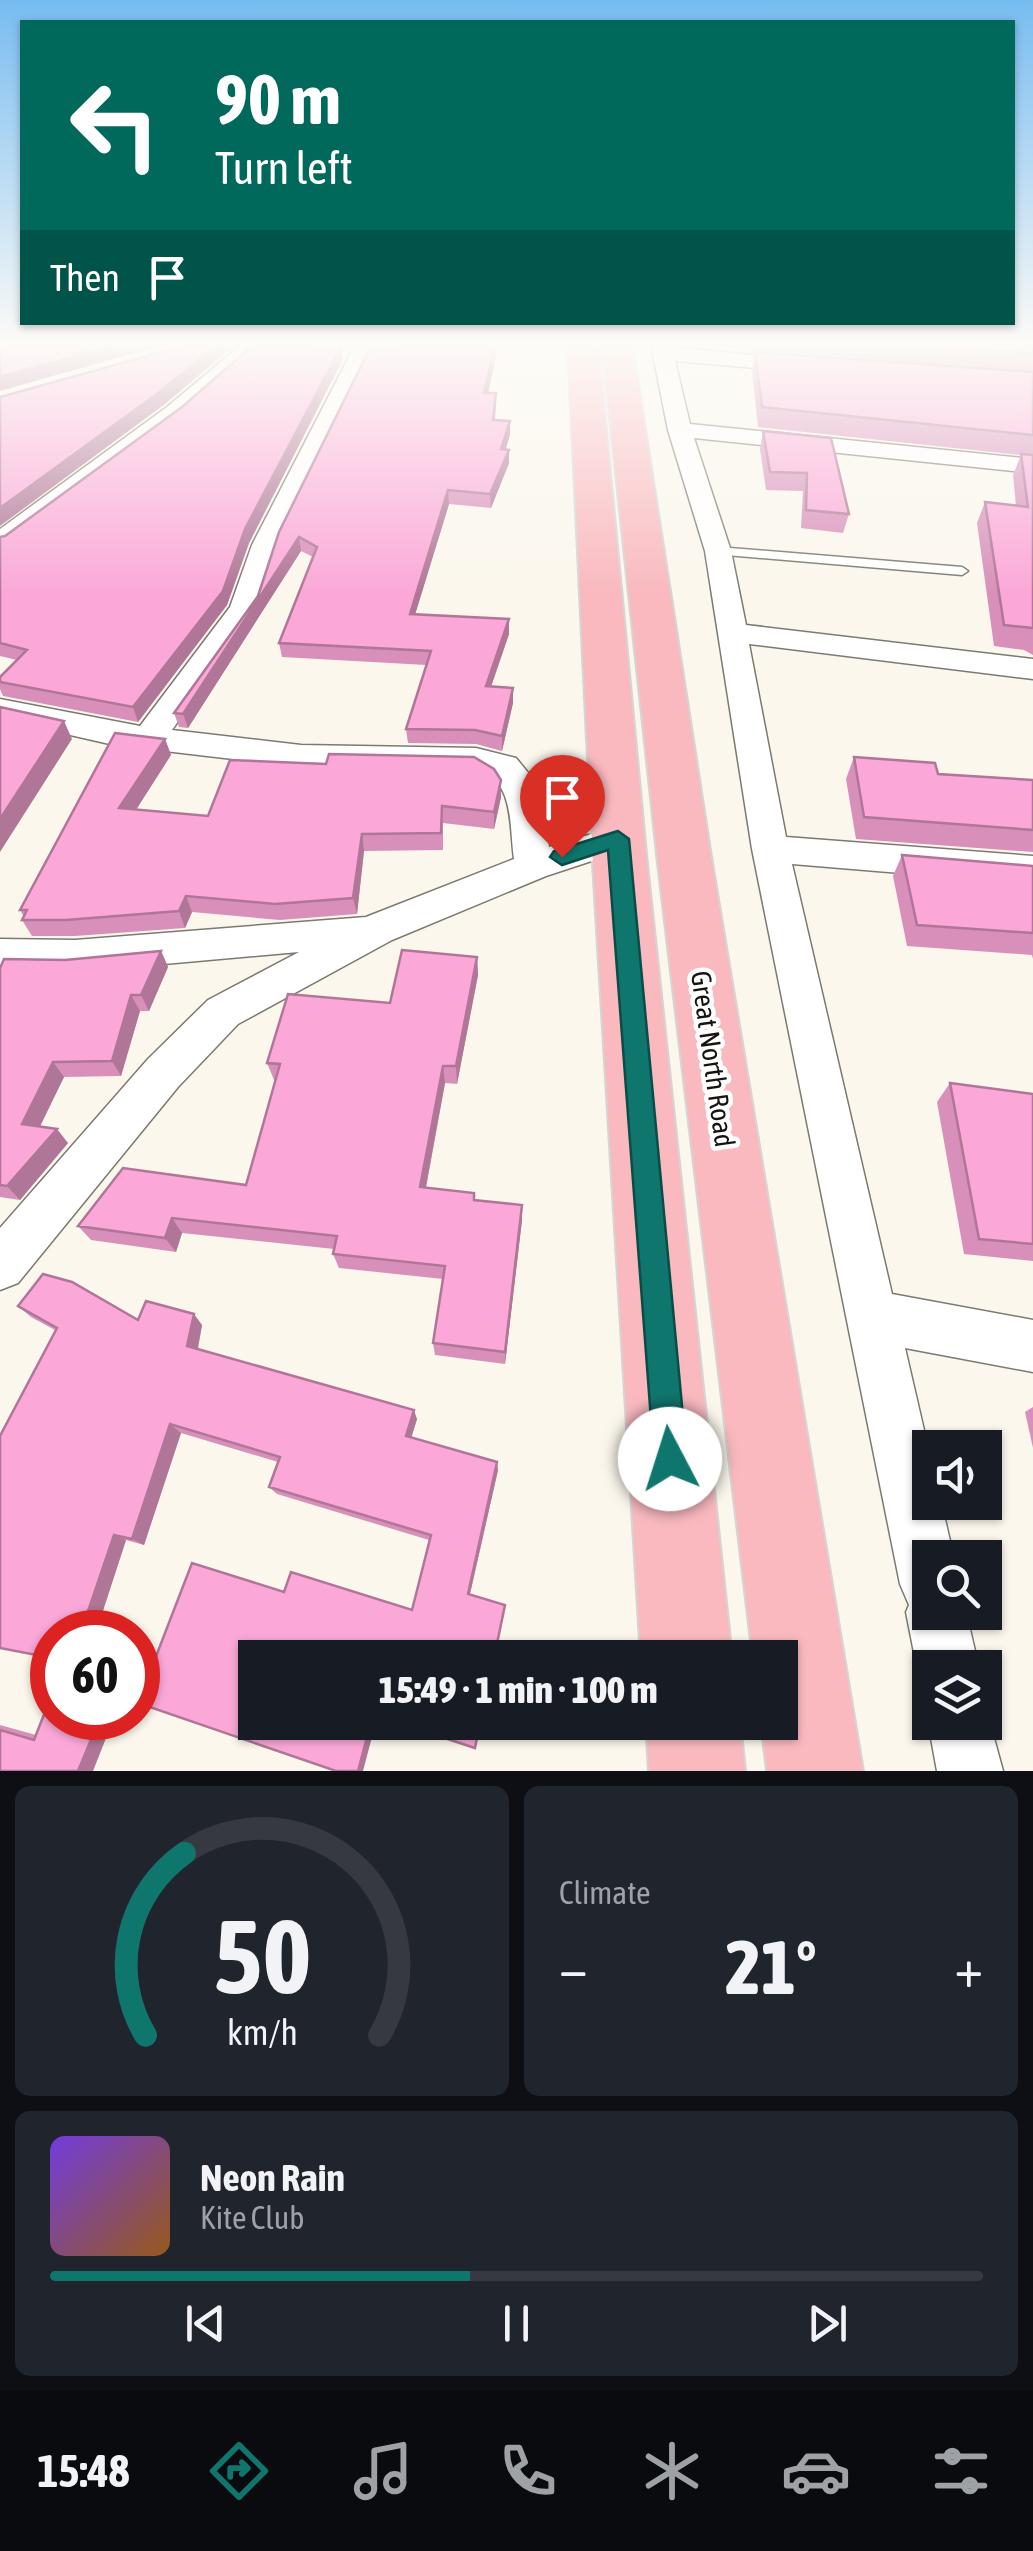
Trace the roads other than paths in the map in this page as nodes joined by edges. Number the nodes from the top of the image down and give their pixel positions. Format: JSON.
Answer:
{"nodes":[{"id":1,"x":154,"y":428,"type":"edge"},
{"id":2,"x":324,"y":428,"type":"edge"},
{"id":3,"x":588,"y":428,"type":"edge"},
{"id":4,"x":653,"y":428,"type":"edge"},
{"id":5,"x":680,"y":430,"type":"joint"},
{"id":6,"x":1033,"y":466,"type":"edge"},
{"id":7,"x":0,"y":540,"type":"edge"},
{"id":8,"x":718,"y":551,"type":"junction"},
{"id":9,"x":962,"y":570,"type":"dead end"},
{"id":10,"x":735,"y":633,"type":"junction"},
{"id":11,"x":1033,"y":669,"type":"edge"},
{"id":12,"x":0,"y":710,"type":"edge"},
{"id":13,"x":148,"y":738,"type":"junction"},
{"id":14,"x":618,"y":839,"type":"junction"},
{"id":15,"x":770,"y":850,"type":"junction"},
{"id":16,"x":533,"y":866,"type":"junction"},
{"id":17,"x":1033,"y":870,"type":"edge"},
{"id":18,"x":378,"y":929,"type":"junction"},
{"id":19,"x":0,"y":955,"type":"edge"},
{"id":20,"x":0,"y":1265,"type":"edge"},
{"id":21,"x":872,"y":1316,"type":"junction"},
{"id":22,"x":1033,"y":1346,"type":"edge"},
{"id":23,"x":920,"y":1540,"type":"edge"},
{"id":24,"x":686,"y":1640,"type":"edge"},
{"id":25,"x":694,"y":1740,"type":"edge"},
{"id":26,"x":964,"y":1740,"type":"edge"},
{"id":27,"x":697,"y":1771,"type":"edge"},
{"id":28,"x":815,"y":1771,"type":"edge"},
{"id":29,"x":970,"y":1771,"type":"edge"}],
"edges":[{"from":1,"to":7,"type":"street"},
{"from":2,"to":13,"type":"street"},
{"from":3,"to":14,"type":"main road"},
{"from":4,"to":28,"type":"main road","name":"Great North Road"},
{"from":5,"to":6,"type":"street"},
{"from":5,"to":8,"type":"street"},
{"from":8,"to":9,"type":"lane"},
{"from":8,"to":10,"type":"street"},
{"from":10,"to":11,"type":"street"},
{"from":10,"to":15,"type":"street"},
{"from":12,"to":13,"type":"street"},
{"from":13,"to":16,"type":"street"},
{"from":14,"to":16,"type":"street"},
{"from":14,"to":24,"type":"main road"},
{"from":15,"to":17,"type":"street"},
{"from":15,"to":21,"type":"street"},
{"from":16,"to":18,"type":"street"},
{"from":18,"to":19,"type":"street"},
{"from":18,"to":20,"type":"street"},
{"from":21,"to":22,"type":"street"},
{"from":21,"to":23,"type":"street"},
{"from":25,"to":27,"type":"main road"},
{"from":26,"to":29,"type":"street"}]}
